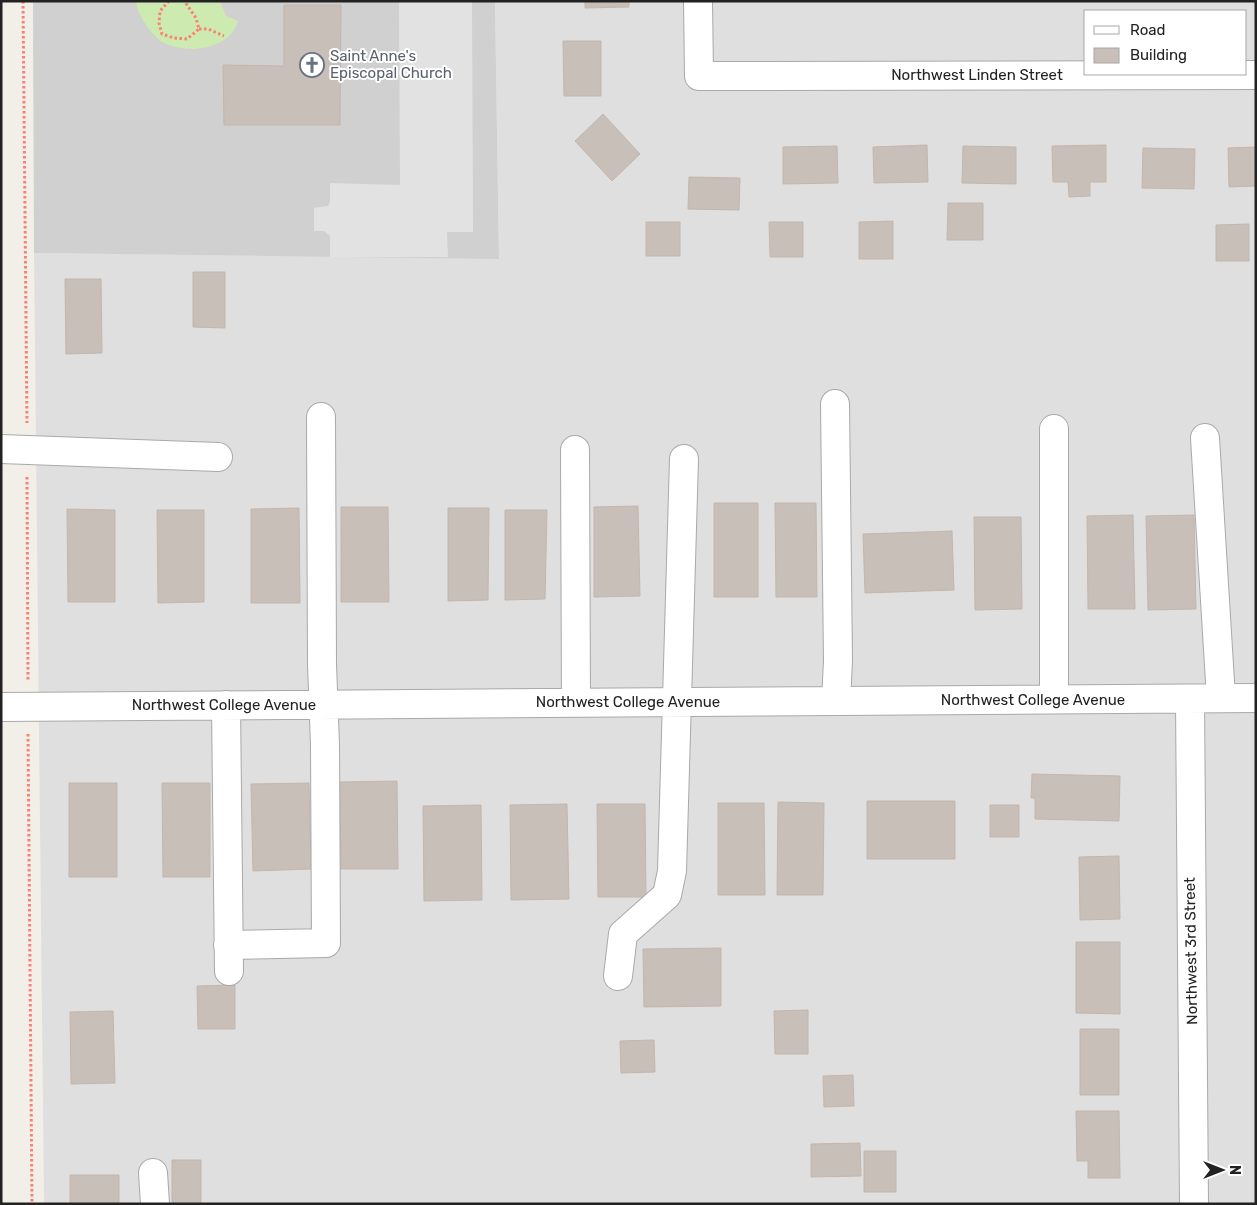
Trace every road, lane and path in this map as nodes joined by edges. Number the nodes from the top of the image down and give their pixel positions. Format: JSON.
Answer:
{"nodes":[{"id":1,"x":23,"y":1,"type":"edge"},
{"id":2,"x":169,"y":1,"type":"edge"},
{"id":3,"x":185,"y":1,"type":"edge"},
{"id":4,"x":698,"y":1,"type":"edge"},
{"id":5,"x":199,"y":29,"type":"junction"},
{"id":6,"x":224,"y":36,"type":"dead end"},
{"id":7,"x":1256,"y":75,"type":"edge"},
{"id":8,"x":835,"y":404,"type":"dead end"},
{"id":9,"x":321,"y":417,"type":"dead end"},
{"id":10,"x":1054,"y":429,"type":"dead end"},
{"id":11,"x":1205,"y":438,"type":"dead end"},
{"id":12,"x":14,"y":450,"type":"edge"},
{"id":13,"x":576,"y":450,"type":"dead end"},
{"id":14,"x":218,"y":457,"type":"dead end"},
{"id":15,"x":684,"y":459,"type":"dead end"},
{"id":16,"x":1221,"y":698,"type":"junction"},
{"id":17,"x":1256,"y":698,"type":"edge"},
{"id":18,"x":1054,"y":699,"type":"junction"},
{"id":19,"x":1190,"y":699,"type":"junction"},
{"id":20,"x":836,"y":701,"type":"junction"},
{"id":21,"x":576,"y":702,"type":"junction"},
{"id":22,"x":678,"y":702,"type":"junction"},
{"id":23,"x":323,"y":704,"type":"junction"},
{"id":24,"x":226,"y":705,"type":"junction"},
{"id":25,"x":1,"y":706,"type":"edge"},
{"id":26,"x":29,"y":706,"type":"junction"},
{"id":27,"x":618,"y":976,"type":"dead end"},
{"id":28,"x":153,"y":1173,"type":"dead end"},
{"id":29,"x":32,"y":1204,"type":"edge"},
{"id":30,"x":155,"y":1204,"type":"edge"},
{"id":31,"x":1194,"y":1204,"type":"edge"}],
"edges":[{"from":1,"to":12,"type":"path"},
{"from":2,"to":5,"type":"path"},
{"from":3,"to":5,"type":"path"},
{"from":4,"to":7,"type":"street","name":"Northwest Linden Street"},
{"from":5,"to":6,"type":"path"},
{"from":8,"to":20,"type":"street"},
{"from":9,"to":23,"type":"street"},
{"from":10,"to":18,"type":"street"},
{"from":11,"to":16,"type":"street"},
{"from":12,"to":14,"type":"street"},
{"from":12,"to":26,"type":"path"},
{"from":13,"to":21,"type":"street"},
{"from":15,"to":22,"type":"street"},
{"from":16,"to":17,"type":"street","name":"Northwest College Avenue"},
{"from":16,"to":19,"type":"street","name":"Northwest College Avenue"},
{"from":18,"to":19,"type":"street","name":"Northwest College Avenue"},
{"from":18,"to":20,"type":"street","name":"Northwest College Avenue"},
{"from":19,"to":31,"type":"street","name":"Northwest 3rd Street"},
{"from":20,"to":22,"type":"street","name":"Northwest College Avenue"},
{"from":21,"to":22,"type":"street","name":"Northwest College Avenue"},
{"from":21,"to":23,"type":"street","name":"Northwest College Avenue"},
{"from":22,"to":27,"type":"street"},
{"from":23,"to":24,"type":"street","name":"Northwest College Avenue"},
{"from":23,"to":24,"type":"street"},
{"from":24,"to":26,"type":"street","name":"Northwest College Avenue"},
{"from":25,"to":26,"type":"street","name":"Northwest College Avenue"},
{"from":26,"to":29,"type":"path"},
{"from":28,"to":30,"type":"street"}]}
